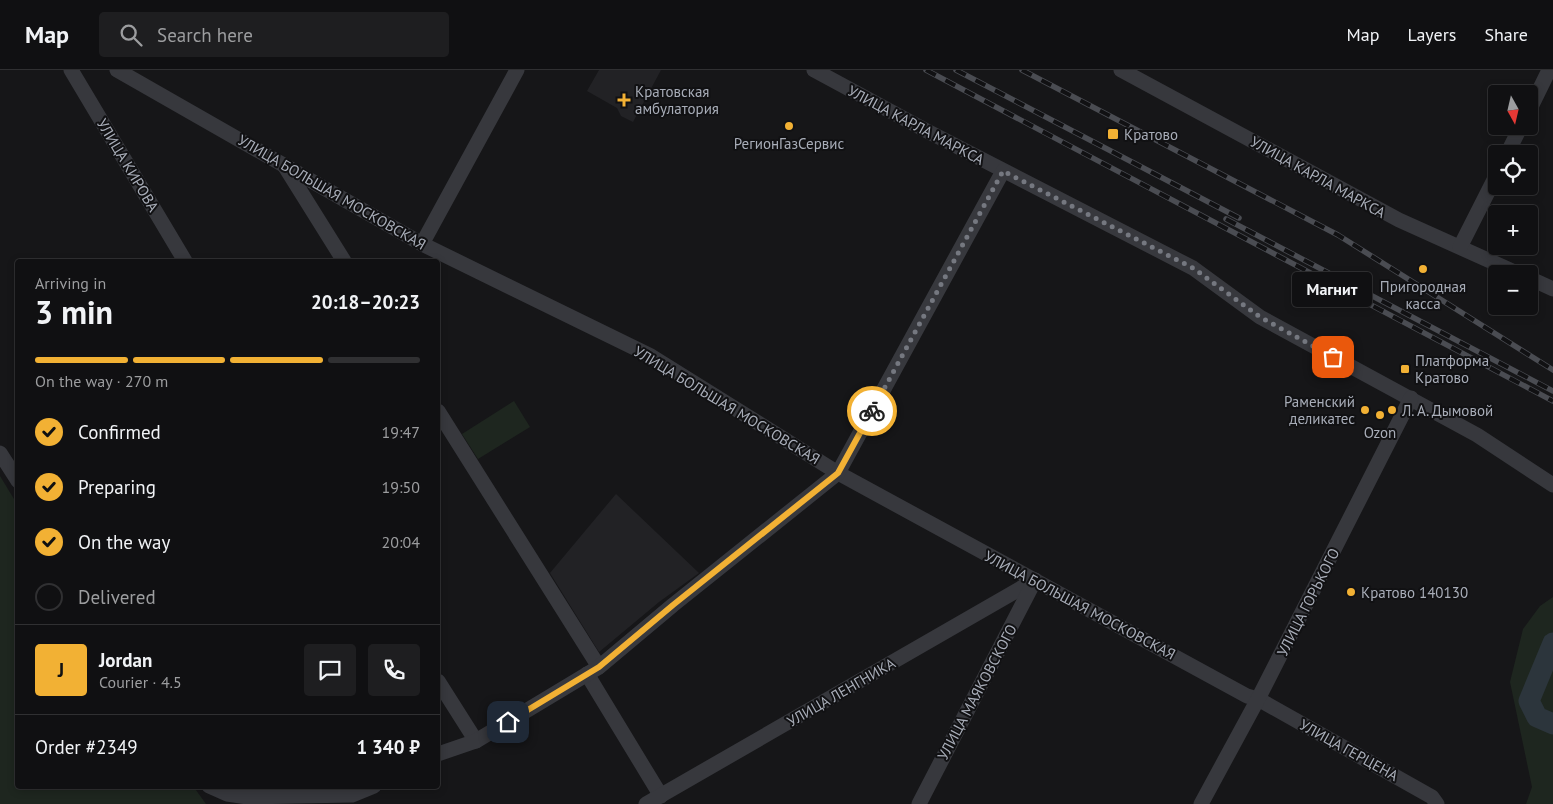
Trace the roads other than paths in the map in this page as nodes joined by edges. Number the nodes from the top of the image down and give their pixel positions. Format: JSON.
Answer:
{"nodes":[{"id":1,"x":71,"y":70,"type":"edge"},
{"id":2,"x":117,"y":70,"type":"edge"},
{"id":3,"x":517,"y":70,"type":"edge"},
{"id":4,"x":814,"y":70,"type":"edge"},
{"id":5,"x":1122,"y":70,"type":"edge"},
{"id":6,"x":1550,"y":70,"type":"edge"},
{"id":7,"x":1538,"y":93,"type":"edge"},
{"id":8,"x":283,"y":164,"type":"junction"},
{"id":9,"x":1003,"y":171,"type":"junction"},
{"id":10,"x":1488,"y":192,"type":"edge"},
{"id":11,"x":422,"y":244,"type":"junction"},
{"id":12,"x":1460,"y":247,"type":"junction"},
{"id":13,"x":184,"y":259,"type":"edge"},
{"id":14,"x":343,"y":259,"type":"edge"},
{"id":15,"x":1499,"y":265,"type":"edge"},
{"id":16,"x":1538,"y":282,"type":"edge"},
{"id":17,"x":1553,"y":289,"type":"edge"},
{"id":18,"x":1411,"y":398,"type":"junction"},
{"id":19,"x":440,"y":414,"type":"edge"},
{"id":20,"x":0,"y":453,"type":"edge"},
{"id":21,"x":838,"y":473,"type":"junction"},
{"id":22,"x":15,"y":476,"type":"edge"},
{"id":23,"x":1553,"y":485,"type":"edge"},
{"id":24,"x":1035,"y":580,"type":"junction"},
{"id":25,"x":593,"y":671,"type":"junction"},
{"id":26,"x":440,"y":683,"type":"edge"},
{"id":27,"x":1258,"y":699,"type":"junction"},
{"id":28,"x":476,"y":741,"type":"junction"},
{"id":29,"x":440,"y":753,"type":"edge"},
{"id":30,"x":216,"y":789,"type":"edge"},
{"id":31,"x":367,"y":789,"type":"edge"},
{"id":32,"x":661,"y":796,"type":"junction"},
{"id":33,"x":646,"y":804,"type":"edge"},
{"id":34,"x":919,"y":804,"type":"edge"},
{"id":35,"x":1201,"y":804,"type":"edge"},
{"id":36,"x":1437,"y":804,"type":"edge"}],
"edges":[{"from":1,"to":13,"type":"street","name":"УЛИЦА КИРОВА"},
{"from":2,"to":8,"type":"street","name":"УЛИЦА БОЛЬШАЯ МОСКОВСКАЯ"},
{"from":3,"to":11,"type":"street"},
{"from":4,"to":9,"type":"street","name":"УЛИЦА КАРЛА МАРКСА"},
{"from":5,"to":12,"type":"street","name":"УЛИЦА КАРЛА МАРКСА"},
{"from":6,"to":7,"type":"street"},
{"from":8,"to":11,"type":"street","name":"УЛИЦА БОЛЬШАЯ МОСКОВСКАЯ"},
{"from":8,"to":14,"type":"street"},
{"from":9,"to":18,"type":"street","name":"УЛИЦА КАРЛА МАРКСА"},
{"from":9,"to":21,"type":"street"},
{"from":10,"to":12,"type":"street"},
{"from":11,"to":21,"type":"street","name":"УЛИЦА БОЛЬШАЯ МОСКОВСКАЯ"},
{"from":12,"to":15,"type":"street","name":"УЛИЦА КАРЛА МАРКСА"},
{"from":16,"to":17,"type":"street"},
{"from":18,"to":23,"type":"street","name":"УЛИЦА КАРЛА МАРКСА"},
{"from":18,"to":27,"type":"street","name":"УЛИЦА ГОРЬКОГО"},
{"from":19,"to":25,"type":"street"},
{"from":20,"to":22,"type":"street"},
{"from":21,"to":24,"type":"street","name":"УЛИЦА БОЛЬШАЯ МОСКОВСКАЯ"},
{"from":21,"to":25,"type":"street"},
{"from":24,"to":27,"type":"street","name":"УЛИЦА БОЛЬШАЯ МОСКОВСКАЯ"},
{"from":24,"to":32,"type":"street","name":"УЛИЦА ЛЕНГНИКА"},
{"from":24,"to":34,"type":"street","name":"УЛИЦА МАЯКОВСКОГО"},
{"from":25,"to":28,"type":"street"},
{"from":25,"to":32,"type":"street"},
{"from":26,"to":28,"type":"street"},
{"from":27,"to":35,"type":"street","name":"УЛИЦА ГОРЬКОГО"},
{"from":27,"to":36,"type":"street","name":"УЛИЦА ГЕРЦЕНА"},
{"from":28,"to":29,"type":"street"},
{"from":30,"to":31,"type":"street"},
{"from":32,"to":33,"type":"street","name":"УЛИЦА ЛЕНГНИКА"}]}
